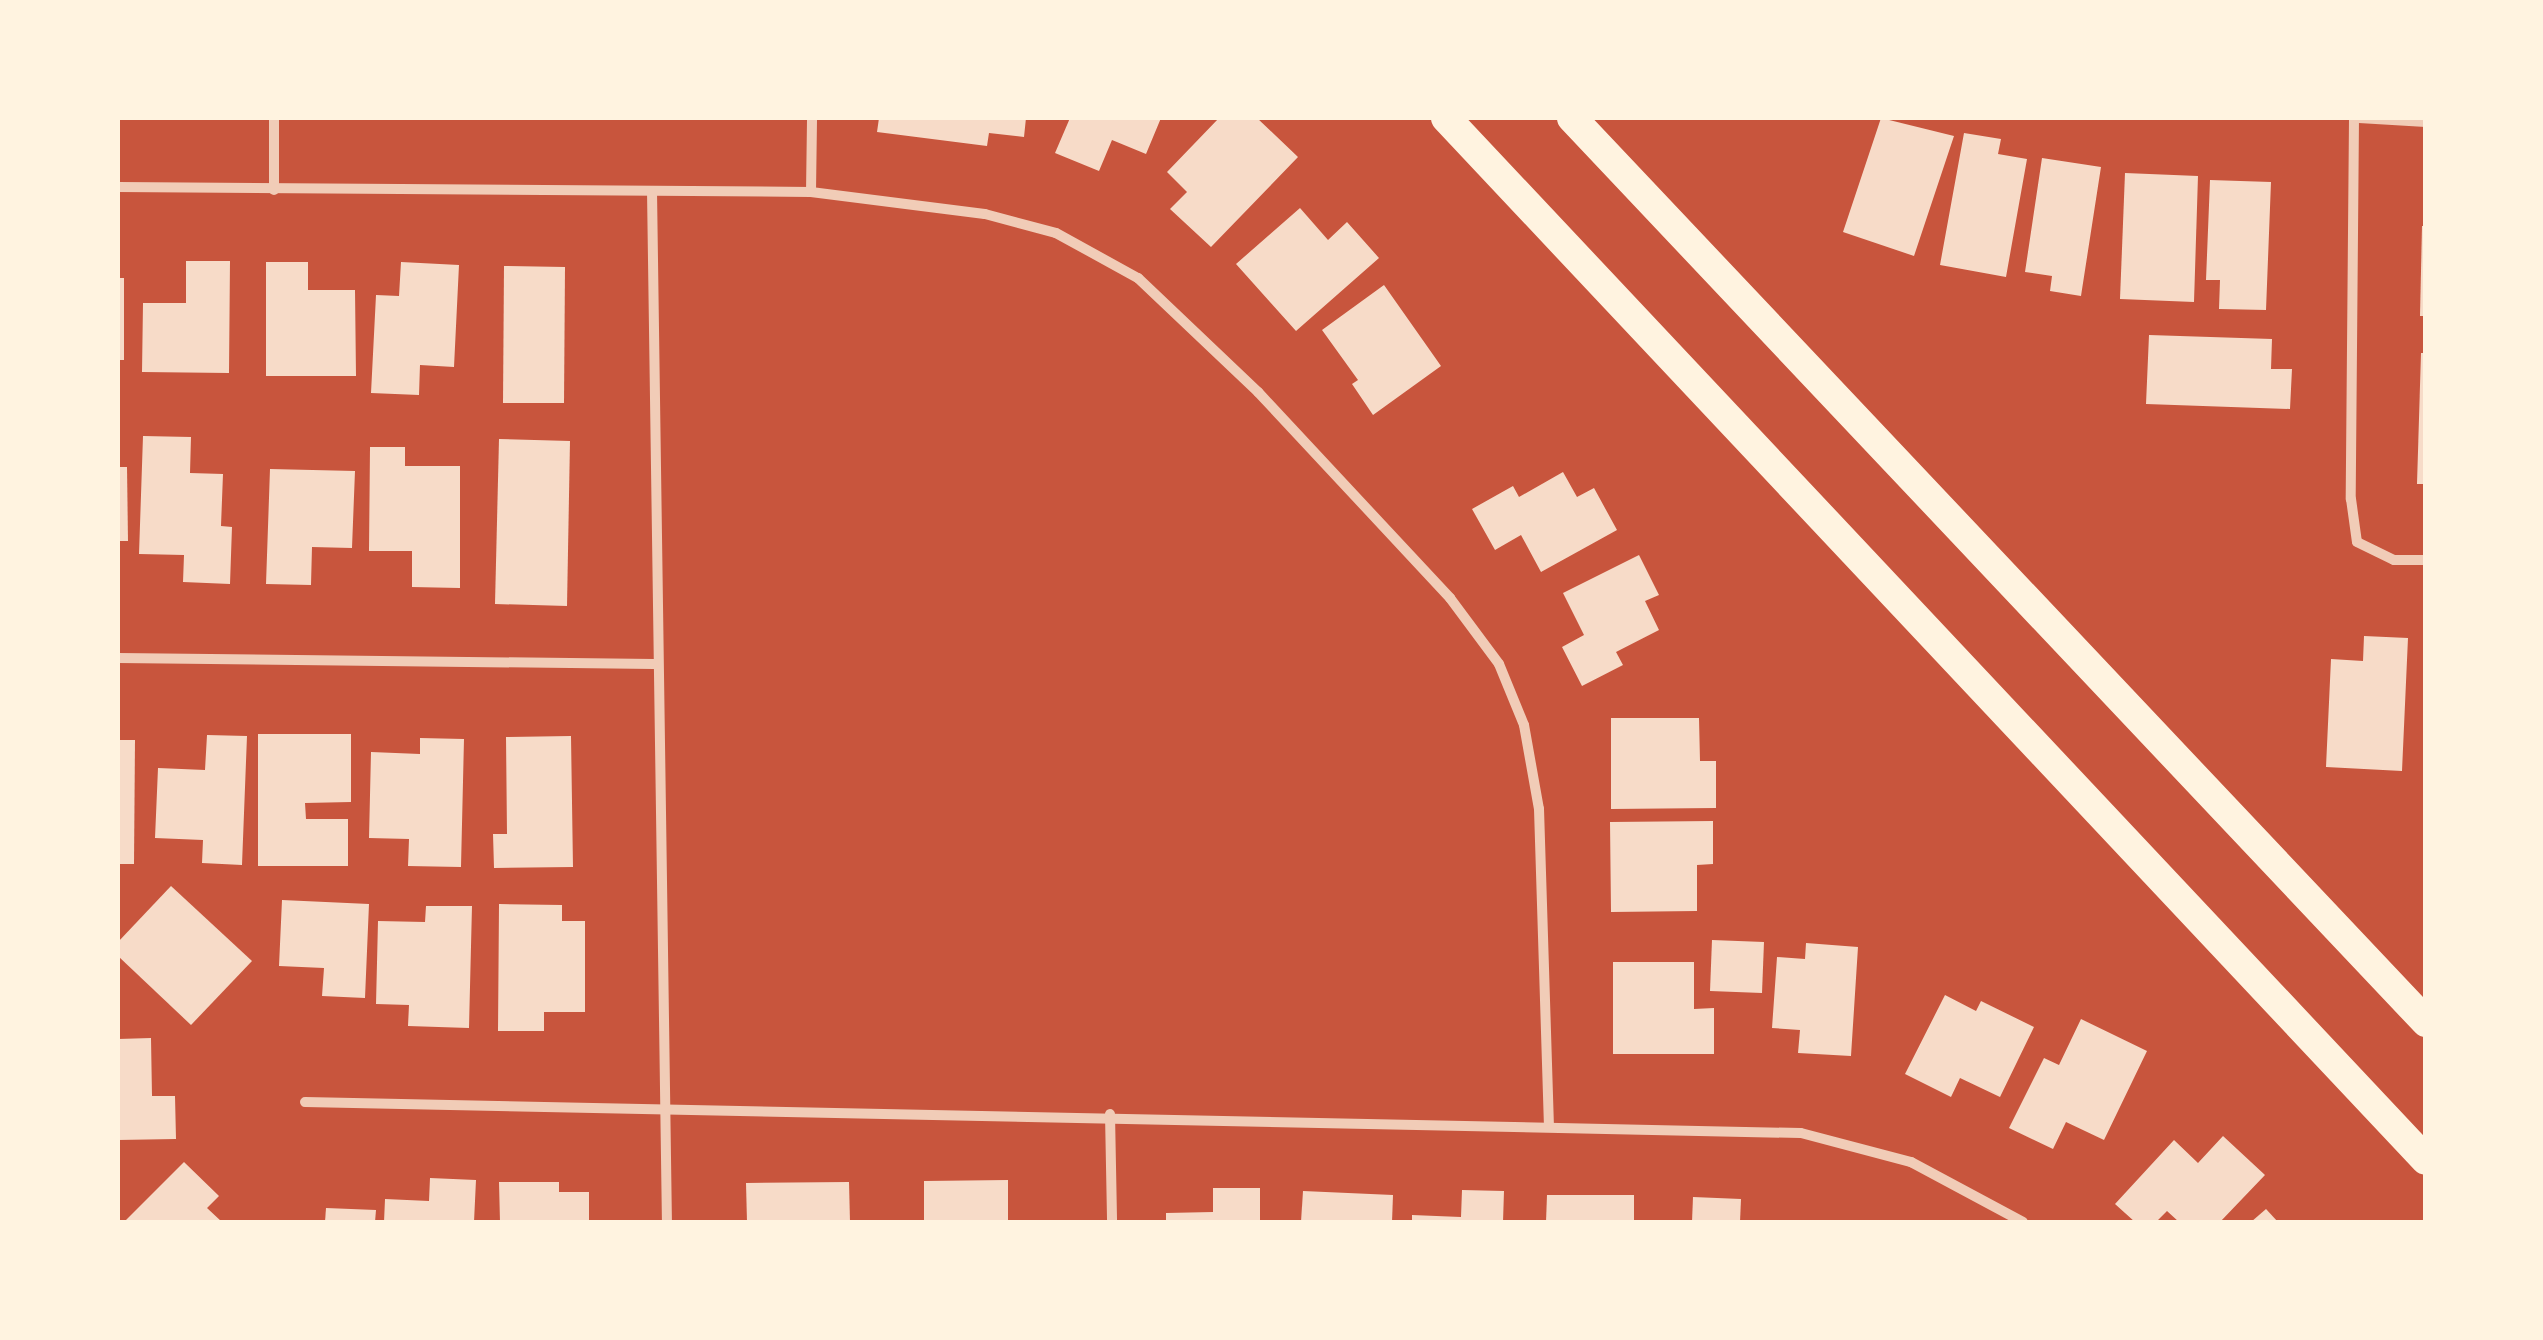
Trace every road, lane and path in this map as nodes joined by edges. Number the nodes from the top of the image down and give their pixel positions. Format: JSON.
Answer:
{"nodes":[{"id":1,"x":274,"y":118,"type":"edge"},
{"id":2,"x":812,"y":118,"type":"edge"},
{"id":3,"x":1446,"y":118,"type":"edge"},
{"id":4,"x":1572,"y":118,"type":"edge"},
{"id":5,"x":2357,"y":118,"type":"edge"},
{"id":6,"x":2426,"y":122,"type":"edge"},
{"id":7,"x":118,"y":187,"type":"edge"},
{"id":8,"x":274,"y":190,"type":"junction"},
{"id":9,"x":652,"y":191,"type":"junction"},
{"id":10,"x":811,"y":192,"type":"junction"},
{"id":11,"x":2426,"y":560,"type":"edge"},
{"id":12,"x":118,"y":658,"type":"edge"},
{"id":13,"x":654,"y":664,"type":"junction"},
{"id":14,"x":2426,"y":1022,"type":"edge"},
{"id":15,"x":305,"y":1102,"type":"dead end"},
{"id":16,"x":664,"y":1105,"type":"junction"},
{"id":17,"x":1110,"y":1114,"type":"junction"},
{"id":18,"x":1549,"y":1124,"type":"junction"},
{"id":19,"x":2426,"y":1160,"type":"edge"},
{"id":20,"x":667,"y":1222,"type":"edge"},
{"id":21,"x":1112,"y":1222,"type":"edge"},
{"id":22,"x":2023,"y":1222,"type":"edge"}],
"edges":[{"from":1,"to":8,"type":"street"},
{"from":2,"to":10,"type":"street"},
{"from":3,"to":19,"type":"highway"},
{"from":4,"to":14,"type":"highway"},
{"from":5,"to":6,"type":"street"},
{"from":5,"to":11,"type":"street"},
{"from":7,"to":8,"type":"street"},
{"from":8,"to":9,"type":"street"},
{"from":9,"to":10,"type":"street"},
{"from":9,"to":13,"type":"street"},
{"from":10,"to":18,"type":"street"},
{"from":12,"to":13,"type":"street"},
{"from":13,"to":16,"type":"street"},
{"from":15,"to":16,"type":"street"},
{"from":16,"to":17,"type":"street"},
{"from":16,"to":20,"type":"street"},
{"from":17,"to":18,"type":"street"},
{"from":17,"to":21,"type":"street"},
{"from":18,"to":22,"type":"street"}]}
